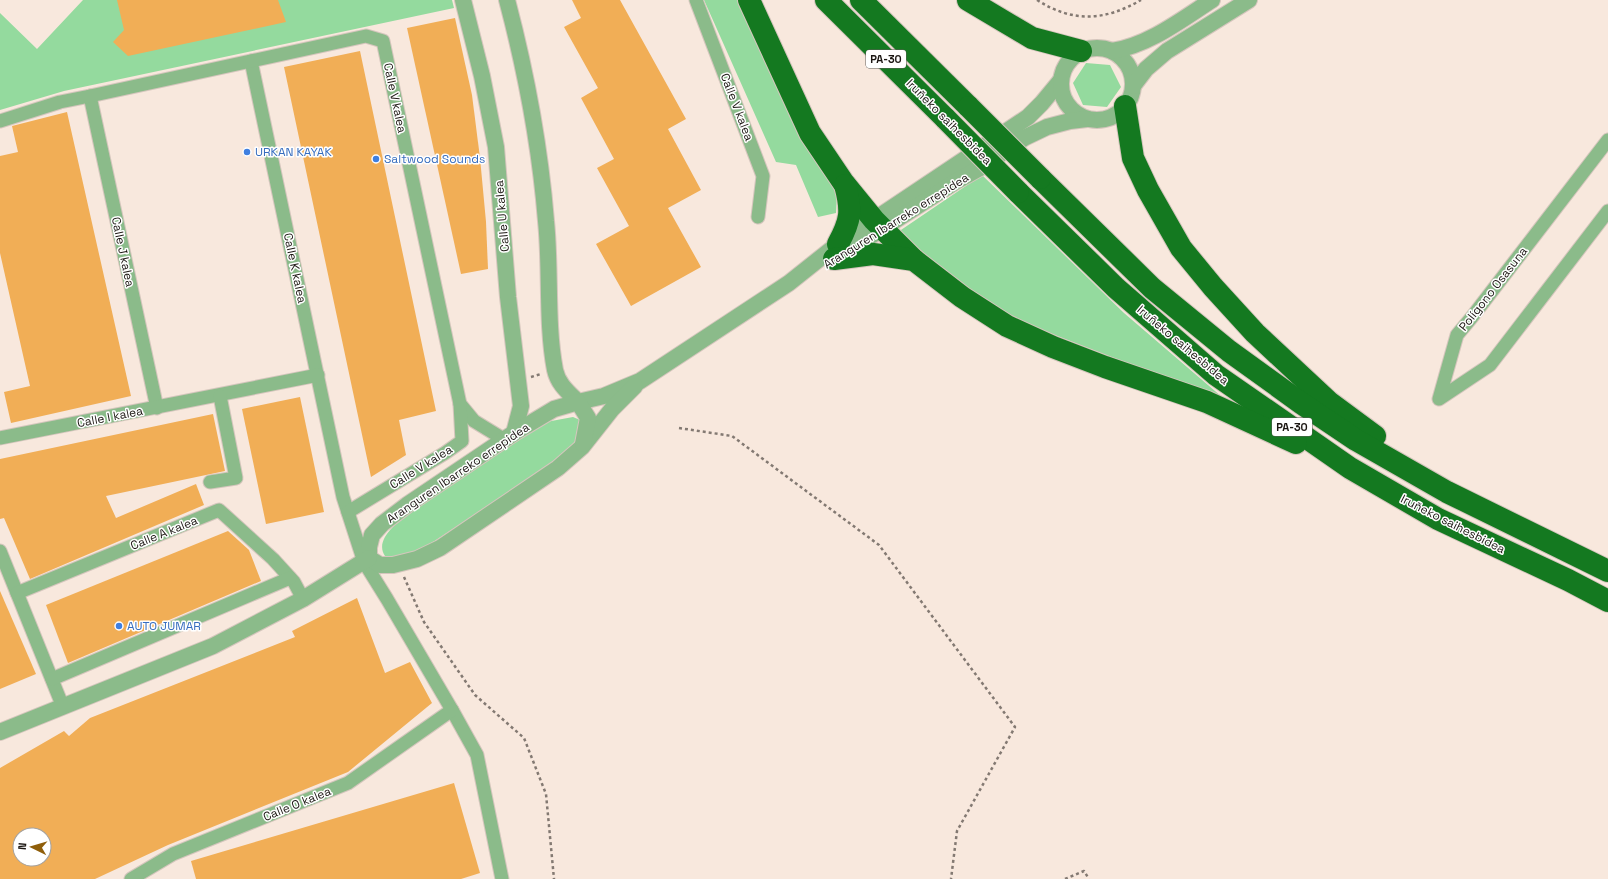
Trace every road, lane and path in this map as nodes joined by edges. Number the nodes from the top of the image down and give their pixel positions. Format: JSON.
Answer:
{"nodes":[{"id":1,"x":464,"y":0,"type":"edge"},
{"id":2,"x":507,"y":0,"type":"edge"},
{"id":3,"x":696,"y":0,"type":"edge"},
{"id":4,"x":749,"y":0,"type":"edge"},
{"id":5,"x":826,"y":0,"type":"edge"},
{"id":6,"x":861,"y":0,"type":"edge"},
{"id":7,"x":968,"y":0,"type":"edge"},
{"id":8,"x":1037,"y":0,"type":"edge"},
{"id":9,"x":1141,"y":0,"type":"edge"},
{"id":10,"x":1212,"y":0,"type":"edge"},
{"id":11,"x":1249,"y":0,"type":"edge"},
{"id":12,"x":1081,"y":51,"type":"junction"},
{"id":13,"x":1112,"y":51,"type":"junction"},
{"id":14,"x":252,"y":61,"type":"junction"},
{"id":15,"x":1061,"y":80,"type":"junction"},
{"id":16,"x":1133,"y":86,"type":"junction"},
{"id":17,"x":90,"y":96,"type":"junction"},
{"id":18,"x":1125,"y":106,"type":"junction"},
{"id":19,"x":4,"y":119,"type":"edge"},
{"id":20,"x":1087,"y":119,"type":"junction"},
{"id":21,"x":1608,"y":140,"type":"edge"},
{"id":22,"x":845,"y":184,"type":"junction"},
{"id":23,"x":1608,"y":211,"type":"edge"},
{"id":24,"x":758,"y":217,"type":"dead end"},
{"id":25,"x":884,"y":227,"type":"junction"},
{"id":26,"x":836,"y":251,"type":"junction"},
{"id":27,"x":914,"y":260,"type":"junction"},
{"id":28,"x":556,"y":371,"type":"junction"},
{"id":29,"x":318,"y":375,"type":"junction"},
{"id":30,"x":517,"y":380,"type":"junction"},
{"id":31,"x":640,"y":381,"type":"junction"},
{"id":32,"x":220,"y":396,"type":"junction"},
{"id":33,"x":578,"y":402,"type":"junction"},
{"id":34,"x":460,"y":404,"type":"junction"},
{"id":35,"x":157,"y":408,"type":"junction"},
{"id":36,"x":678,"y":428,"type":"dead end"},
{"id":37,"x":509,"y":437,"type":"junction"},
{"id":38,"x":0,"y":438,"type":"edge"},
{"id":39,"x":582,"y":447,"type":"junction"},
{"id":40,"x":1350,"y":468,"type":"junction"},
{"id":41,"x":210,"y":482,"type":"dead end"},
{"id":42,"x":348,"y":512,"type":"junction"},
{"id":43,"x":0,"y":551,"type":"edge"},
{"id":44,"x":1577,"y":555,"type":"junction"},
{"id":45,"x":366,"y":560,"type":"junction"},
{"id":46,"x":398,"y":564,"type":"junction"},
{"id":47,"x":1608,"y":571,"type":"edge"},
{"id":48,"x":290,"y":578,"type":"junction"},
{"id":49,"x":17,"y":593,"type":"junction"},
{"id":50,"x":303,"y":599,"type":"junction"},
{"id":51,"x":1608,"y":601,"type":"edge"},
{"id":52,"x":52,"y":679,"type":"junction"},
{"id":53,"x":63,"y":707,"type":"junction"},
{"id":54,"x":452,"y":710,"type":"junction"},
{"id":55,"x":0,"y":732,"type":"edge"},
{"id":56,"x":131,"y":879,"type":"edge"},
{"id":57,"x":502,"y":879,"type":"edge"},
{"id":58,"x":554,"y":879,"type":"edge"},
{"id":59,"x":951,"y":879,"type":"edge"},
{"id":60,"x":1065,"y":879,"type":"edge"},
{"id":61,"x":1089,"y":879,"type":"edge"}],
"edges":[{"from":1,"to":30,"type":"street","name":"Calle U kalea"},
{"from":2,"to":28,"type":"street"},
{"from":3,"to":24,"type":"street","name":"Calle V kalea"},
{"from":4,"to":22,"type":"highway"},
{"from":5,"to":40,"type":"highway","name":"Iruñeko saihesbidea","number":"PA-30","bridge":true},
{"from":6,"to":44,"type":"highway","name":"Iruñeko saihesbidea","number":"PA-30","bridge":true},
{"from":7,"to":12,"type":"highway"},
{"from":8,"to":9,"type":"path"},
{"from":10,"to":13,"type":"street"},
{"from":11,"to":16,"type":"street"},
{"from":12,"to":13,"type":"street"},
{"from":12,"to":15,"type":"street"},
{"from":13,"to":16,"type":"street"},
{"from":14,"to":17,"type":"street"},
{"from":14,"to":29,"type":"street","name":"Calle K kalea"},
{"from":14,"to":34,"type":"street","name":"Calle V kalea"},
{"from":15,"to":20,"type":"street"},
{"from":15,"to":25,"type":"street","name":"Aranguren Ibarreko errepidea"},
{"from":16,"to":18,"type":"street"},
{"from":17,"to":19,"type":"street"},
{"from":17,"to":35,"type":"street","name":"Calle J kalea"},
{"from":18,"to":20,"type":"street"},
{"from":18,"to":44,"type":"highway"},
{"from":20,"to":25,"type":"street","name":"Aranguren Ibarreko errepidea"},
{"from":21,"to":23,"type":"street","name":"Polígono Osasuna"},
{"from":22,"to":25,"type":"highway"},
{"from":22,"to":26,"type":"highway"},
{"from":25,"to":26,"type":"street","name":"Aranguren Ibarreko errepidea"},
{"from":25,"to":27,"type":"highway"},
{"from":26,"to":27,"type":"highway"},
{"from":26,"to":31,"type":"street","name":"Aranguren Ibarreko errepidea"},
{"from":27,"to":40,"type":"highway"},
{"from":28,"to":30,"type":"path"},
{"from":28,"to":33,"type":"street"},
{"from":29,"to":32,"type":"street","name":"Calle I kalea"},
{"from":29,"to":42,"type":"street","name":"Calle K kalea"},
{"from":30,"to":37,"type":"street","name":"Calle U kalea"},
{"from":31,"to":33,"type":"street","name":"Aranguren Ibarreko errepidea"},
{"from":31,"to":39,"type":"street","name":"Aranguren Ibarreko errepidea"},
{"from":32,"to":35,"type":"street","name":"Calle I kalea"},
{"from":32,"to":41,"type":"street"},
{"from":33,"to":37,"type":"street","name":"Aranguren Ibarreko errepidea"},
{"from":33,"to":39,"type":"street"},
{"from":34,"to":37,"type":"street","name":"Calle V kalea"},
{"from":34,"to":42,"type":"street","name":"Calle V kalea"},
{"from":35,"to":38,"type":"street","name":"Calle I kalea"},
{"from":36,"to":59,"type":"path"},
{"from":37,"to":45,"type":"street","name":"Aranguren Ibarreko errepidea"},
{"from":39,"to":46,"type":"street","name":"Aranguren Ibarreko errepidea"},
{"from":40,"to":51,"type":"highway","name":"Iruñeko saihesbidea","number":"PA-30"},
{"from":42,"to":45,"type":"street","name":"Calle K kalea"},
{"from":43,"to":49,"type":"street"},
{"from":44,"to":47,"type":"highway","name":"Iruñeko saihesbidea","number":"PA-30"},
{"from":45,"to":46,"type":"street","name":"Aranguren Ibarreko errepidea"},
{"from":45,"to":50,"type":"street"},
{"from":45,"to":54,"type":"street"},
{"from":46,"to":58,"type":"path"},
{"from":48,"to":49,"type":"street","name":"Calle A kalea"},
{"from":48,"to":50,"type":"street","name":"Calle A kalea"},
{"from":48,"to":52,"type":"street"},
{"from":49,"to":52,"type":"street"},
{"from":50,"to":53,"type":"street"},
{"from":52,"to":53,"type":"street"},
{"from":53,"to":55,"type":"street"},
{"from":54,"to":56,"type":"street","name":"Calle O kalea"},
{"from":54,"to":57,"type":"street"},
{"from":60,"to":61,"type":"path"}]}
